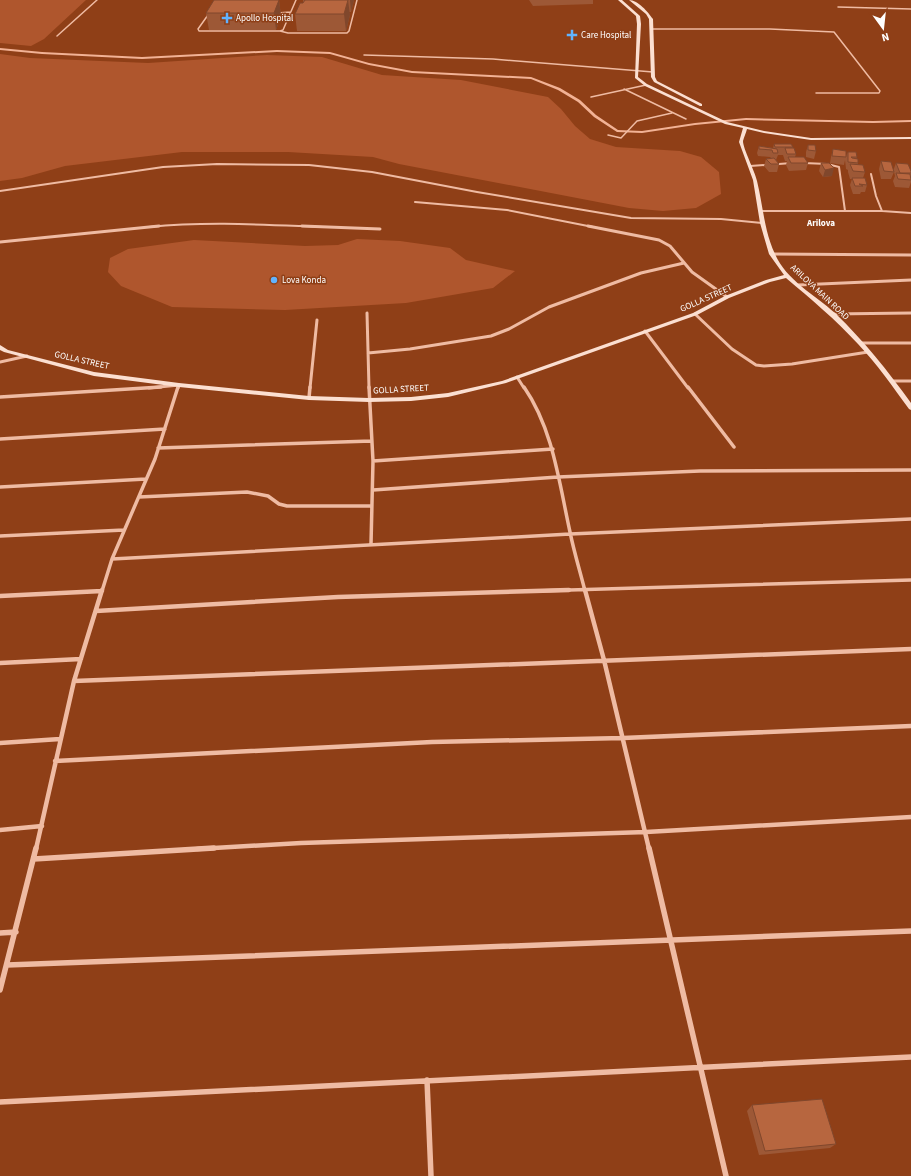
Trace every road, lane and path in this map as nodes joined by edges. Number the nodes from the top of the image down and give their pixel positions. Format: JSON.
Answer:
{"nodes":[{"id":1,"x":97,"y":0,"type":"edge"},
{"id":2,"x":296,"y":0,"type":"edge"},
{"id":3,"x":357,"y":0,"type":"edge"},
{"id":4,"x":620,"y":0,"type":"edge"},
{"id":5,"x":631,"y":0,"type":"edge"},
{"id":6,"x":838,"y":7,"type":"dead end"},
{"id":7,"x":911,"y":9,"type":"edge"},
{"id":8,"x":291,"y":12,"type":"junction"},
{"id":9,"x":210,"y":13,"type":"edge"},
{"id":10,"x":275,"y":13,"type":"edge"},
{"id":11,"x":652,"y":29,"type":"junction"},
{"id":12,"x":280,"y":31,"type":"junction"},
{"id":13,"x":57,"y":36,"type":"dead end"},
{"id":14,"x":364,"y":55,"type":"dead end"},
{"id":15,"x":635,"y":72,"type":"junction"},
{"id":16,"x":653,"y":72,"type":"junction"},
{"id":17,"x":646,"y":85,"type":"junction"},
{"id":18,"x":624,"y":89,"type":"junction"},
{"id":19,"x":816,"y":93,"type":"dead end"},
{"id":20,"x":591,"y":97,"type":"dead end"},
{"id":21,"x":706,"y":107,"type":"dead end"},
{"id":22,"x":672,"y":112,"type":"junction"},
{"id":23,"x":729,"y":118,"type":"dead end"},
{"id":24,"x":686,"y":120,"type":"dead end"},
{"id":25,"x":745,"y":126,"type":"junction"},
{"id":26,"x":911,"y":133,"type":"edge"},
{"id":27,"x":776,"y":134,"type":"junction"},
{"id":28,"x":608,"y":135,"type":"dead end"},
{"id":29,"x":911,"y":138,"type":"edge"},
{"id":30,"x":750,"y":166,"type":"junction"},
{"id":31,"x":871,"y":174,"type":"dead end"},
{"id":32,"x":0,"y":190,"type":"edge"},
{"id":33,"x":415,"y":202,"type":"dead end"},
{"id":34,"x":761,"y":211,"type":"junction"},
{"id":35,"x":845,"y":211,"type":"junction"},
{"id":36,"x":882,"y":211,"type":"junction"},
{"id":37,"x":911,"y":212,"type":"edge"},
{"id":38,"x":762,"y":223,"type":"junction"},
{"id":39,"x":380,"y":229,"type":"dead end"},
{"id":40,"x":0,"y":242,"type":"edge"},
{"id":41,"x":772,"y":254,"type":"junction"},
{"id":42,"x":911,"y":255,"type":"edge"},
{"id":43,"x":684,"y":263,"type":"junction"},
{"id":44,"x":787,"y":276,"type":"junction"},
{"id":45,"x":911,"y":280,"type":"edge"},
{"id":46,"x":798,"y":285,"type":"junction"},
{"id":47,"x":728,"y":297,"type":"junction"},
{"id":48,"x":367,"y":313,"type":"dead end"},
{"id":49,"x":911,"y":313,"type":"edge"},
{"id":50,"x":695,"y":314,"type":"junction"},
{"id":51,"x":832,"y":314,"type":"junction"},
{"id":52,"x":318,"y":320,"type":"dead end"},
{"id":53,"x":645,"y":331,"type":"junction"},
{"id":54,"x":861,"y":343,"type":"junction"},
{"id":55,"x":911,"y":344,"type":"edge"},
{"id":56,"x":0,"y":347,"type":"edge"},
{"id":57,"x":368,"y":352,"type":"junction"},
{"id":58,"x":868,"y":352,"type":"junction"},
{"id":59,"x":28,"y":356,"type":"junction"},
{"id":60,"x":0,"y":362,"type":"edge"},
{"id":61,"x":517,"y":377,"type":"junction"},
{"id":62,"x":891,"y":381,"type":"junction"},
{"id":63,"x":911,"y":381,"type":"edge"},
{"id":64,"x":179,"y":385,"type":"junction"},
{"id":65,"x":0,"y":397,"type":"edge"},
{"id":66,"x":309,"y":398,"type":"junction"},
{"id":67,"x":369,"y":400,"type":"junction"},
{"id":68,"x":911,"y":408,"type":"edge"},
{"id":69,"x":165,"y":429,"type":"junction"},
{"id":70,"x":0,"y":439,"type":"edge"},
{"id":71,"x":372,"y":441,"type":"junction"},
{"id":72,"x":734,"y":447,"type":"dead end"},
{"id":73,"x":158,"y":448,"type":"junction"},
{"id":74,"x":553,"y":450,"type":"junction"},
{"id":75,"x":373,"y":462,"type":"junction"},
{"id":76,"x":911,"y":470,"type":"edge"},
{"id":77,"x":558,"y":477,"type":"junction"},
{"id":78,"x":146,"y":479,"type":"junction"},
{"id":79,"x":0,"y":487,"type":"edge"},
{"id":80,"x":373,"y":490,"type":"junction"},
{"id":81,"x":139,"y":497,"type":"junction"},
{"id":82,"x":372,"y":506,"type":"junction"},
{"id":83,"x":911,"y":519,"type":"edge"},
{"id":84,"x":124,"y":530,"type":"junction"},
{"id":85,"x":570,"y":534,"type":"junction"},
{"id":86,"x":0,"y":536,"type":"edge"},
{"id":87,"x":371,"y":544,"type":"junction"},
{"id":88,"x":112,"y":559,"type":"junction"},
{"id":89,"x":911,"y":580,"type":"edge"},
{"id":90,"x":585,"y":590,"type":"junction"},
{"id":91,"x":102,"y":591,"type":"junction"},
{"id":92,"x":0,"y":596,"type":"edge"},
{"id":93,"x":96,"y":611,"type":"junction"},
{"id":94,"x":911,"y":649,"type":"edge"},
{"id":95,"x":81,"y":658,"type":"junction"},
{"id":96,"x":604,"y":660,"type":"junction"},
{"id":97,"x":0,"y":663,"type":"edge"},
{"id":98,"x":74,"y":681,"type":"junction"},
{"id":99,"x":911,"y":726,"type":"edge"},
{"id":100,"x":623,"y":738,"type":"junction"},
{"id":101,"x":60,"y":739,"type":"junction"},
{"id":102,"x":0,"y":743,"type":"edge"},
{"id":103,"x":55,"y":761,"type":"junction"},
{"id":104,"x":911,"y":817,"type":"edge"},
{"id":105,"x":42,"y":826,"type":"junction"},
{"id":106,"x":0,"y":830,"type":"edge"},
{"id":107,"x":646,"y":832,"type":"junction"},
{"id":108,"x":34,"y":859,"type":"junction"},
{"id":109,"x":911,"y":931,"type":"edge"},
{"id":110,"x":16,"y":932,"type":"junction"},
{"id":111,"x":0,"y":933,"type":"edge"},
{"id":112,"x":672,"y":941,"type":"junction"},
{"id":113,"x":7,"y":965,"type":"junction"},
{"id":114,"x":0,"y":990,"type":"edge"},
{"id":115,"x":911,"y":1057,"type":"edge"},
{"id":116,"x":702,"y":1067,"type":"junction"},
{"id":117,"x":427,"y":1080,"type":"junction"},
{"id":118,"x":0,"y":1102,"type":"edge"},
{"id":119,"x":432,"y":1176,"type":"edge"},
{"id":120,"x":726,"y":1176,"type":"edge"}],
"edges":[{"from":1,"to":13,"type":"lane"},
{"from":2,"to":8,"type":"lane"},
{"from":3,"to":12,"type":"lane"},
{"from":4,"to":15,"type":"street"},
{"from":5,"to":11,"type":"street"},
{"from":6,"to":7,"type":"street"},
{"from":8,"to":10,"type":"lane"},
{"from":8,"to":12,"type":"lane"},
{"from":9,"to":12,"type":"lane"},
{"from":11,"to":16,"type":"street"},
{"from":11,"to":19,"type":"lane"},
{"from":14,"to":15,"type":"street"},
{"from":15,"to":16,"type":"street"},
{"from":15,"to":17,"type":"street"},
{"from":16,"to":21,"type":"street"},
{"from":17,"to":18,"type":"lane"},
{"from":17,"to":25,"type":"street"},
{"from":18,"to":20,"type":"lane"},
{"from":18,"to":22,"type":"lane"},
{"from":22,"to":24,"type":"lane"},
{"from":22,"to":28,"type":"lane"},
{"from":23,"to":25,"type":"street"},
{"from":25,"to":27,"type":"street"},
{"from":25,"to":30,"type":"street","name":"ARILOVA MAIN ROAD"},
{"from":26,"to":27,"type":"street"},
{"from":27,"to":29,"type":"street"},
{"from":30,"to":34,"type":"street","name":"ARILOVA MAIN ROAD"},
{"from":30,"to":35,"type":"street"},
{"from":31,"to":36,"type":"street"},
{"from":32,"to":38,"type":"street"},
{"from":33,"to":43,"type":"street"},
{"from":34,"to":35,"type":"street"},
{"from":34,"to":38,"type":"street","name":"ARILOVA MAIN ROAD"},
{"from":35,"to":36,"type":"street"},
{"from":36,"to":37,"type":"street"},
{"from":38,"to":41,"type":"street","name":"ARILOVA MAIN ROAD"},
{"from":39,"to":40,"type":"street"},
{"from":41,"to":42,"type":"street"},
{"from":41,"to":44,"type":"street","name":"ARILOVA MAIN ROAD"},
{"from":43,"to":47,"type":"street"},
{"from":43,"to":57,"type":"street"},
{"from":44,"to":46,"type":"street","name":"ARILOVA MAIN ROAD"},
{"from":44,"to":47,"type":"street","name":"GOLLA STREET"},
{"from":45,"to":46,"type":"street"},
{"from":46,"to":51,"type":"street","name":"ARILOVA MAIN ROAD"},
{"from":47,"to":50,"type":"street","name":"GOLLA STREET"},
{"from":48,"to":57,"type":"street"},
{"from":49,"to":51,"type":"street"},
{"from":50,"to":53,"type":"street","name":"GOLLA STREET"},
{"from":50,"to":58,"type":"street"},
{"from":51,"to":54,"type":"street","name":"ARILOVA MAIN ROAD"},
{"from":52,"to":66,"type":"street"},
{"from":53,"to":61,"type":"street","name":"GOLLA STREET"},
{"from":53,"to":72,"type":"street"},
{"from":54,"to":55,"type":"street"},
{"from":54,"to":58,"type":"street","name":"ARILOVA MAIN ROAD"},
{"from":56,"to":59,"type":"street","name":"GOLLA STREET"},
{"from":57,"to":67,"type":"street"},
{"from":58,"to":62,"type":"street","name":"ARILOVA MAIN ROAD"},
{"from":59,"to":60,"type":"street"},
{"from":59,"to":64,"type":"street","name":"GOLLA STREET"},
{"from":61,"to":67,"type":"street","name":"GOLLA STREET"},
{"from":61,"to":74,"type":"street"},
{"from":62,"to":63,"type":"street"},
{"from":62,"to":68,"type":"street","name":"ARILOVA MAIN ROAD"},
{"from":64,"to":65,"type":"street"},
{"from":64,"to":66,"type":"street","name":"GOLLA STREET"},
{"from":64,"to":69,"type":"street"},
{"from":66,"to":67,"type":"street","name":"GOLLA STREET"},
{"from":67,"to":71,"type":"street"},
{"from":69,"to":70,"type":"street"},
{"from":69,"to":73,"type":"street"},
{"from":71,"to":73,"type":"street"},
{"from":71,"to":75,"type":"street"},
{"from":73,"to":78,"type":"street"},
{"from":74,"to":75,"type":"street"},
{"from":74,"to":77,"type":"street"},
{"from":75,"to":80,"type":"street"},
{"from":76,"to":77,"type":"street"},
{"from":77,"to":80,"type":"street"},
{"from":77,"to":85,"type":"street"},
{"from":78,"to":79,"type":"street"},
{"from":78,"to":81,"type":"street"},
{"from":80,"to":82,"type":"street"},
{"from":81,"to":82,"type":"street"},
{"from":81,"to":84,"type":"street"},
{"from":82,"to":87,"type":"street"},
{"from":83,"to":85,"type":"street"},
{"from":84,"to":86,"type":"street"},
{"from":84,"to":88,"type":"street"},
{"from":85,"to":87,"type":"street"},
{"from":85,"to":90,"type":"street"},
{"from":87,"to":88,"type":"street"},
{"from":88,"to":91,"type":"street"},
{"from":89,"to":90,"type":"street"},
{"from":90,"to":93,"type":"street"},
{"from":90,"to":96,"type":"street"},
{"from":91,"to":92,"type":"street"},
{"from":91,"to":93,"type":"street"},
{"from":93,"to":95,"type":"street"},
{"from":94,"to":96,"type":"street"},
{"from":95,"to":97,"type":"street"},
{"from":95,"to":98,"type":"street"},
{"from":96,"to":98,"type":"street"},
{"from":96,"to":100,"type":"street"},
{"from":98,"to":101,"type":"street"},
{"from":99,"to":100,"type":"street"},
{"from":100,"to":103,"type":"street"},
{"from":100,"to":107,"type":"street"},
{"from":101,"to":102,"type":"street"},
{"from":101,"to":103,"type":"street"},
{"from":103,"to":105,"type":"street"},
{"from":104,"to":107,"type":"street"},
{"from":105,"to":106,"type":"street"},
{"from":105,"to":108,"type":"street"},
{"from":107,"to":108,"type":"street"},
{"from":107,"to":112,"type":"street"},
{"from":108,"to":110,"type":"street"},
{"from":109,"to":112,"type":"street"},
{"from":110,"to":111,"type":"street"},
{"from":110,"to":113,"type":"street"},
{"from":112,"to":113,"type":"street"},
{"from":112,"to":116,"type":"street"},
{"from":113,"to":114,"type":"street"},
{"from":115,"to":116,"type":"street"},
{"from":116,"to":117,"type":"street"},
{"from":116,"to":120,"type":"street"},
{"from":117,"to":118,"type":"street"},
{"from":117,"to":119,"type":"street"}]}
